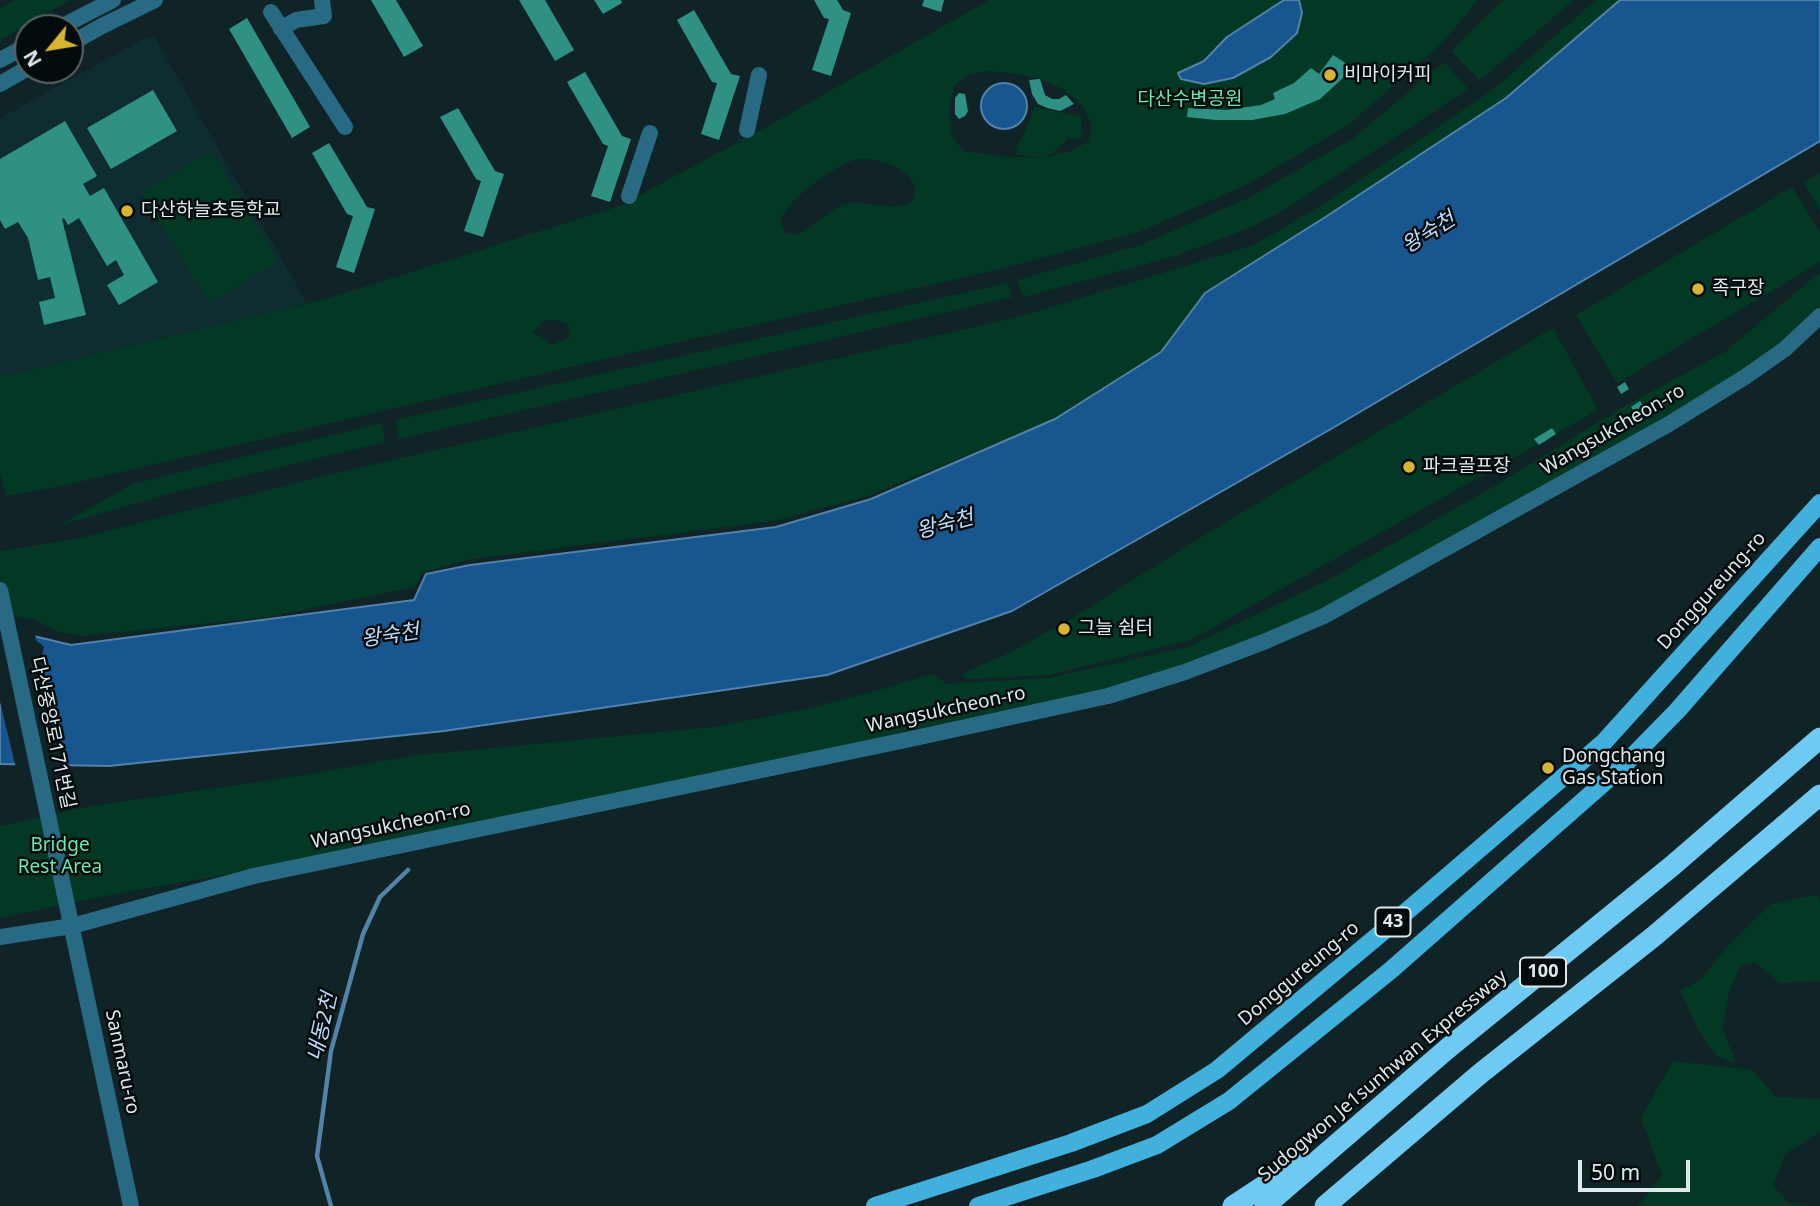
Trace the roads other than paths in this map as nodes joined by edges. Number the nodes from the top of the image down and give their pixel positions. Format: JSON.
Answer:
{"nodes":[{"id":1,"x":113,"y":0,"type":"edge"},
{"id":2,"x":155,"y":0,"type":"edge"},
{"id":3,"x":322,"y":0,"type":"edge"},
{"id":4,"x":271,"y":12,"type":"dead end"},
{"id":5,"x":84,"y":15,"type":"edge"},
{"id":6,"x":281,"y":29,"type":"junction"},
{"id":7,"x":84,"y":36,"type":"edge"},
{"id":8,"x":759,"y":75,"type":"dead end"},
{"id":9,"x":345,"y":127,"type":"dead end"},
{"id":10,"x":747,"y":130,"type":"dead end"},
{"id":11,"x":650,"y":133,"type":"dead end"},
{"id":12,"x":629,"y":197,"type":"dead end"},
{"id":13,"x":1820,"y":316,"type":"edge"},
{"id":14,"x":1820,"y":503,"type":"edge"},
{"id":15,"x":1820,"y":547,"type":"edge"},
{"id":16,"x":0,"y":590,"type":"edge"},
{"id":17,"x":1820,"y":738,"type":"edge"},
{"id":18,"x":1820,"y":795,"type":"edge"},
{"id":19,"x":72,"y":926,"type":"junction"},
{"id":20,"x":0,"y":937,"type":"edge"},
{"id":21,"x":1361,"y":1123,"type":"junction"},
{"id":22,"x":131,"y":1206,"type":"edge"},
{"id":23,"x":875,"y":1206,"type":"edge"},
{"id":24,"x":978,"y":1206,"type":"edge"},
{"id":25,"x":1233,"y":1206,"type":"edge"},
{"id":26,"x":1265,"y":1206,"type":"edge"},
{"id":27,"x":1325,"y":1206,"type":"edge"}],
"edges":[{"from":1,"to":5,"type":"street"},
{"from":2,"to":7,"type":"street"},
{"from":3,"to":6,"type":"street"},
{"from":4,"to":6,"type":"street"},
{"from":6,"to":9,"type":"street"},
{"from":8,"to":10,"type":"street"},
{"from":11,"to":12,"type":"street"},
{"from":13,"to":19,"type":"street","name":"Wangsukcheon-ro"},
{"from":14,"to":23,"type":"main road","name":"Donggureung-ro","number":"43"},
{"from":15,"to":24,"type":"main road","number":"43"},
{"from":16,"to":19,"type":"street","name":"다산중앙로171번길"},
{"from":17,"to":21,"type":"highway","name":"Sudogwon Je1sunhwan Expressway","number":"100"},
{"from":18,"to":27,"type":"highway","number":"100"},
{"from":19,"to":20,"type":"street","name":"Wangsukcheon-ro"},
{"from":19,"to":22,"type":"street","name":"Sanmaru-ro"},
{"from":21,"to":25,"type":"highway"},
{"from":21,"to":26,"type":"highway","name":"Sudogwon Je1sunhwan Expressway","number":"100"}]}
